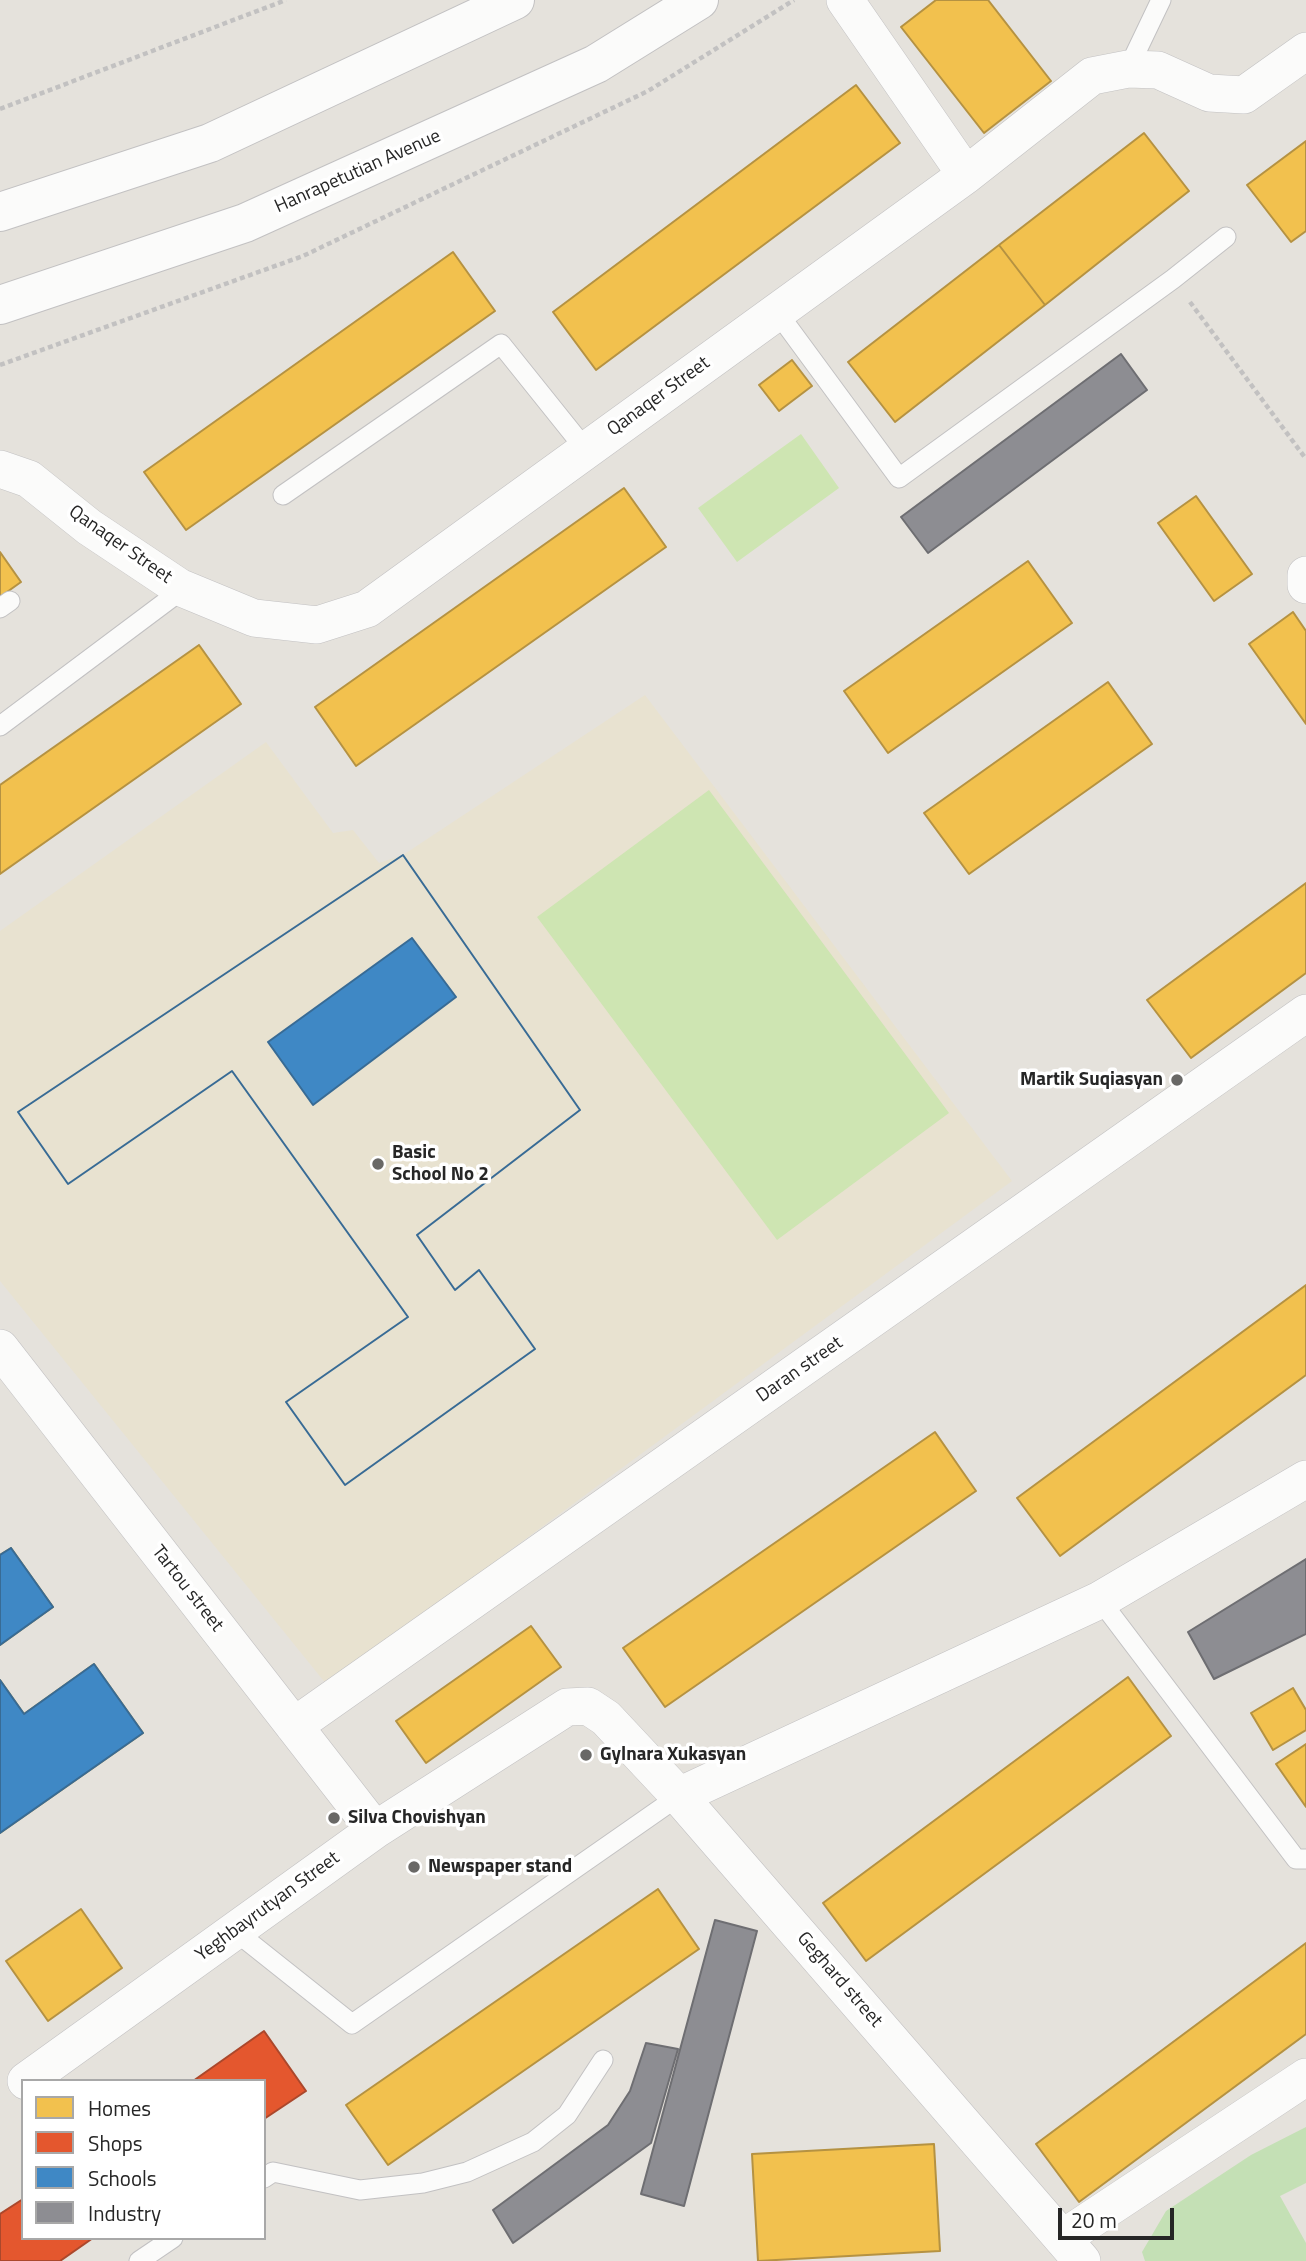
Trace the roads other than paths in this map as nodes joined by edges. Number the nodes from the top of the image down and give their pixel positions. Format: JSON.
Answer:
{"nodes":[{"id":1,"x":515,"y":0,"type":"edge"},
{"id":2,"x":699,"y":0,"type":"edge"},
{"id":3,"x":845,"y":0,"type":"edge"},
{"id":4,"x":1161,"y":0,"type":"edge"},
{"id":5,"x":1306,"y":51,"type":"edge"},
{"id":6,"x":1128,"y":69,"type":"junction"},
{"id":7,"x":966,"y":175,"type":"junction"},
{"id":8,"x":0,"y":212,"type":"edge"},
{"id":9,"x":1226,"y":237,"type":"dead end"},
{"id":10,"x":0,"y":305,"type":"edge"},
{"id":11,"x":777,"y":312,"type":"junction"},
{"id":12,"x":586,"y":450,"type":"junction"},
{"id":13,"x":0,"y":469,"type":"edge"},
{"id":14,"x":283,"y":495,"type":"dead end"},
{"id":15,"x":1306,"y":575,"type":"edge"},
{"id":16,"x":1306,"y":585,"type":"edge"},
{"id":17,"x":183,"y":589,"type":"junction"},
{"id":18,"x":0,"y":726,"type":"edge"},
{"id":19,"x":1306,"y":1013,"type":"edge"},
{"id":20,"x":0,"y":1348,"type":"edge"},
{"id":21,"x":1306,"y":1479,"type":"edge"},
{"id":22,"x":1100,"y":1600,"type":"junction"},
{"id":23,"x":588,"y":1706,"type":"joint"},
{"id":24,"x":294,"y":1726,"type":"junction"},
{"id":25,"x":679,"y":1796,"type":"junction"},
{"id":26,"x":375,"y":1830,"type":"junction"},
{"id":27,"x":1306,"y":1859,"type":"edge"},
{"id":28,"x":235,"y":1931,"type":"junction"},
{"id":29,"x":603,"y":2060,"type":"dead end"},
{"id":30,"x":1306,"y":2077,"type":"edge"},
{"id":31,"x":28,"y":2079,"type":"edge"},
{"id":32,"x":21,"y":2084,"type":"edge"},
{"id":33,"x":0,"y":2099,"type":"edge"},
{"id":34,"x":266,"y":2177,"type":"edge"},
{"id":35,"x":170,"y":2240,"type":"edge"},
{"id":36,"x":1072,"y":2250,"type":"edge"},
{"id":37,"x":139,"y":2261,"type":"edge"}],
"edges":[{"from":1,"to":8,"type":"main road"},
{"from":2,"to":10,"type":"main road","name":"Hanrapetutian Avenue"},
{"from":3,"to":7,"type":"street"},
{"from":4,"to":6,"type":"lane"},
{"from":5,"to":6,"type":"street","name":"Qanaqer Street"},
{"from":6,"to":7,"type":"street","name":"Qanaqer Street"},
{"from":7,"to":11,"type":"street","name":"Qanaqer Street"},
{"from":9,"to":11,"type":"lane"},
{"from":11,"to":12,"type":"street","name":"Qanaqer Street"},
{"from":12,"to":14,"type":"lane"},
{"from":12,"to":17,"type":"street","name":"Qanaqer Street"},
{"from":13,"to":17,"type":"street","name":"Qanaqer Street"},
{"from":15,"to":16,"type":"street"},
{"from":17,"to":18,"type":"lane"},
{"from":19,"to":24,"type":"street","name":"Daran street"},
{"from":20,"to":24,"type":"street","name":"Tartou street"},
{"from":21,"to":22,"type":"street"},
{"from":22,"to":25,"type":"street"},
{"from":22,"to":27,"type":"lane"},
{"from":23,"to":25,"type":"street","name":"Geghard street"},
{"from":23,"to":26,"type":"street","name":"Yeghbayrutyan Street"},
{"from":24,"to":26,"type":"street","name":"Tartou street"},
{"from":25,"to":28,"type":"lane"},
{"from":25,"to":36,"type":"street","name":"Geghard street"},
{"from":26,"to":28,"type":"street","name":"Yeghbayrutyan Street"},
{"from":28,"to":31,"type":"street","name":"Yeghbayrutyan Street"},
{"from":29,"to":34,"type":"lane"},
{"from":30,"to":36,"type":"street"},
{"from":32,"to":33,"type":"street","name":"Yeghbayrutyan Street"},
{"from":35,"to":37,"type":"lane"}]}
